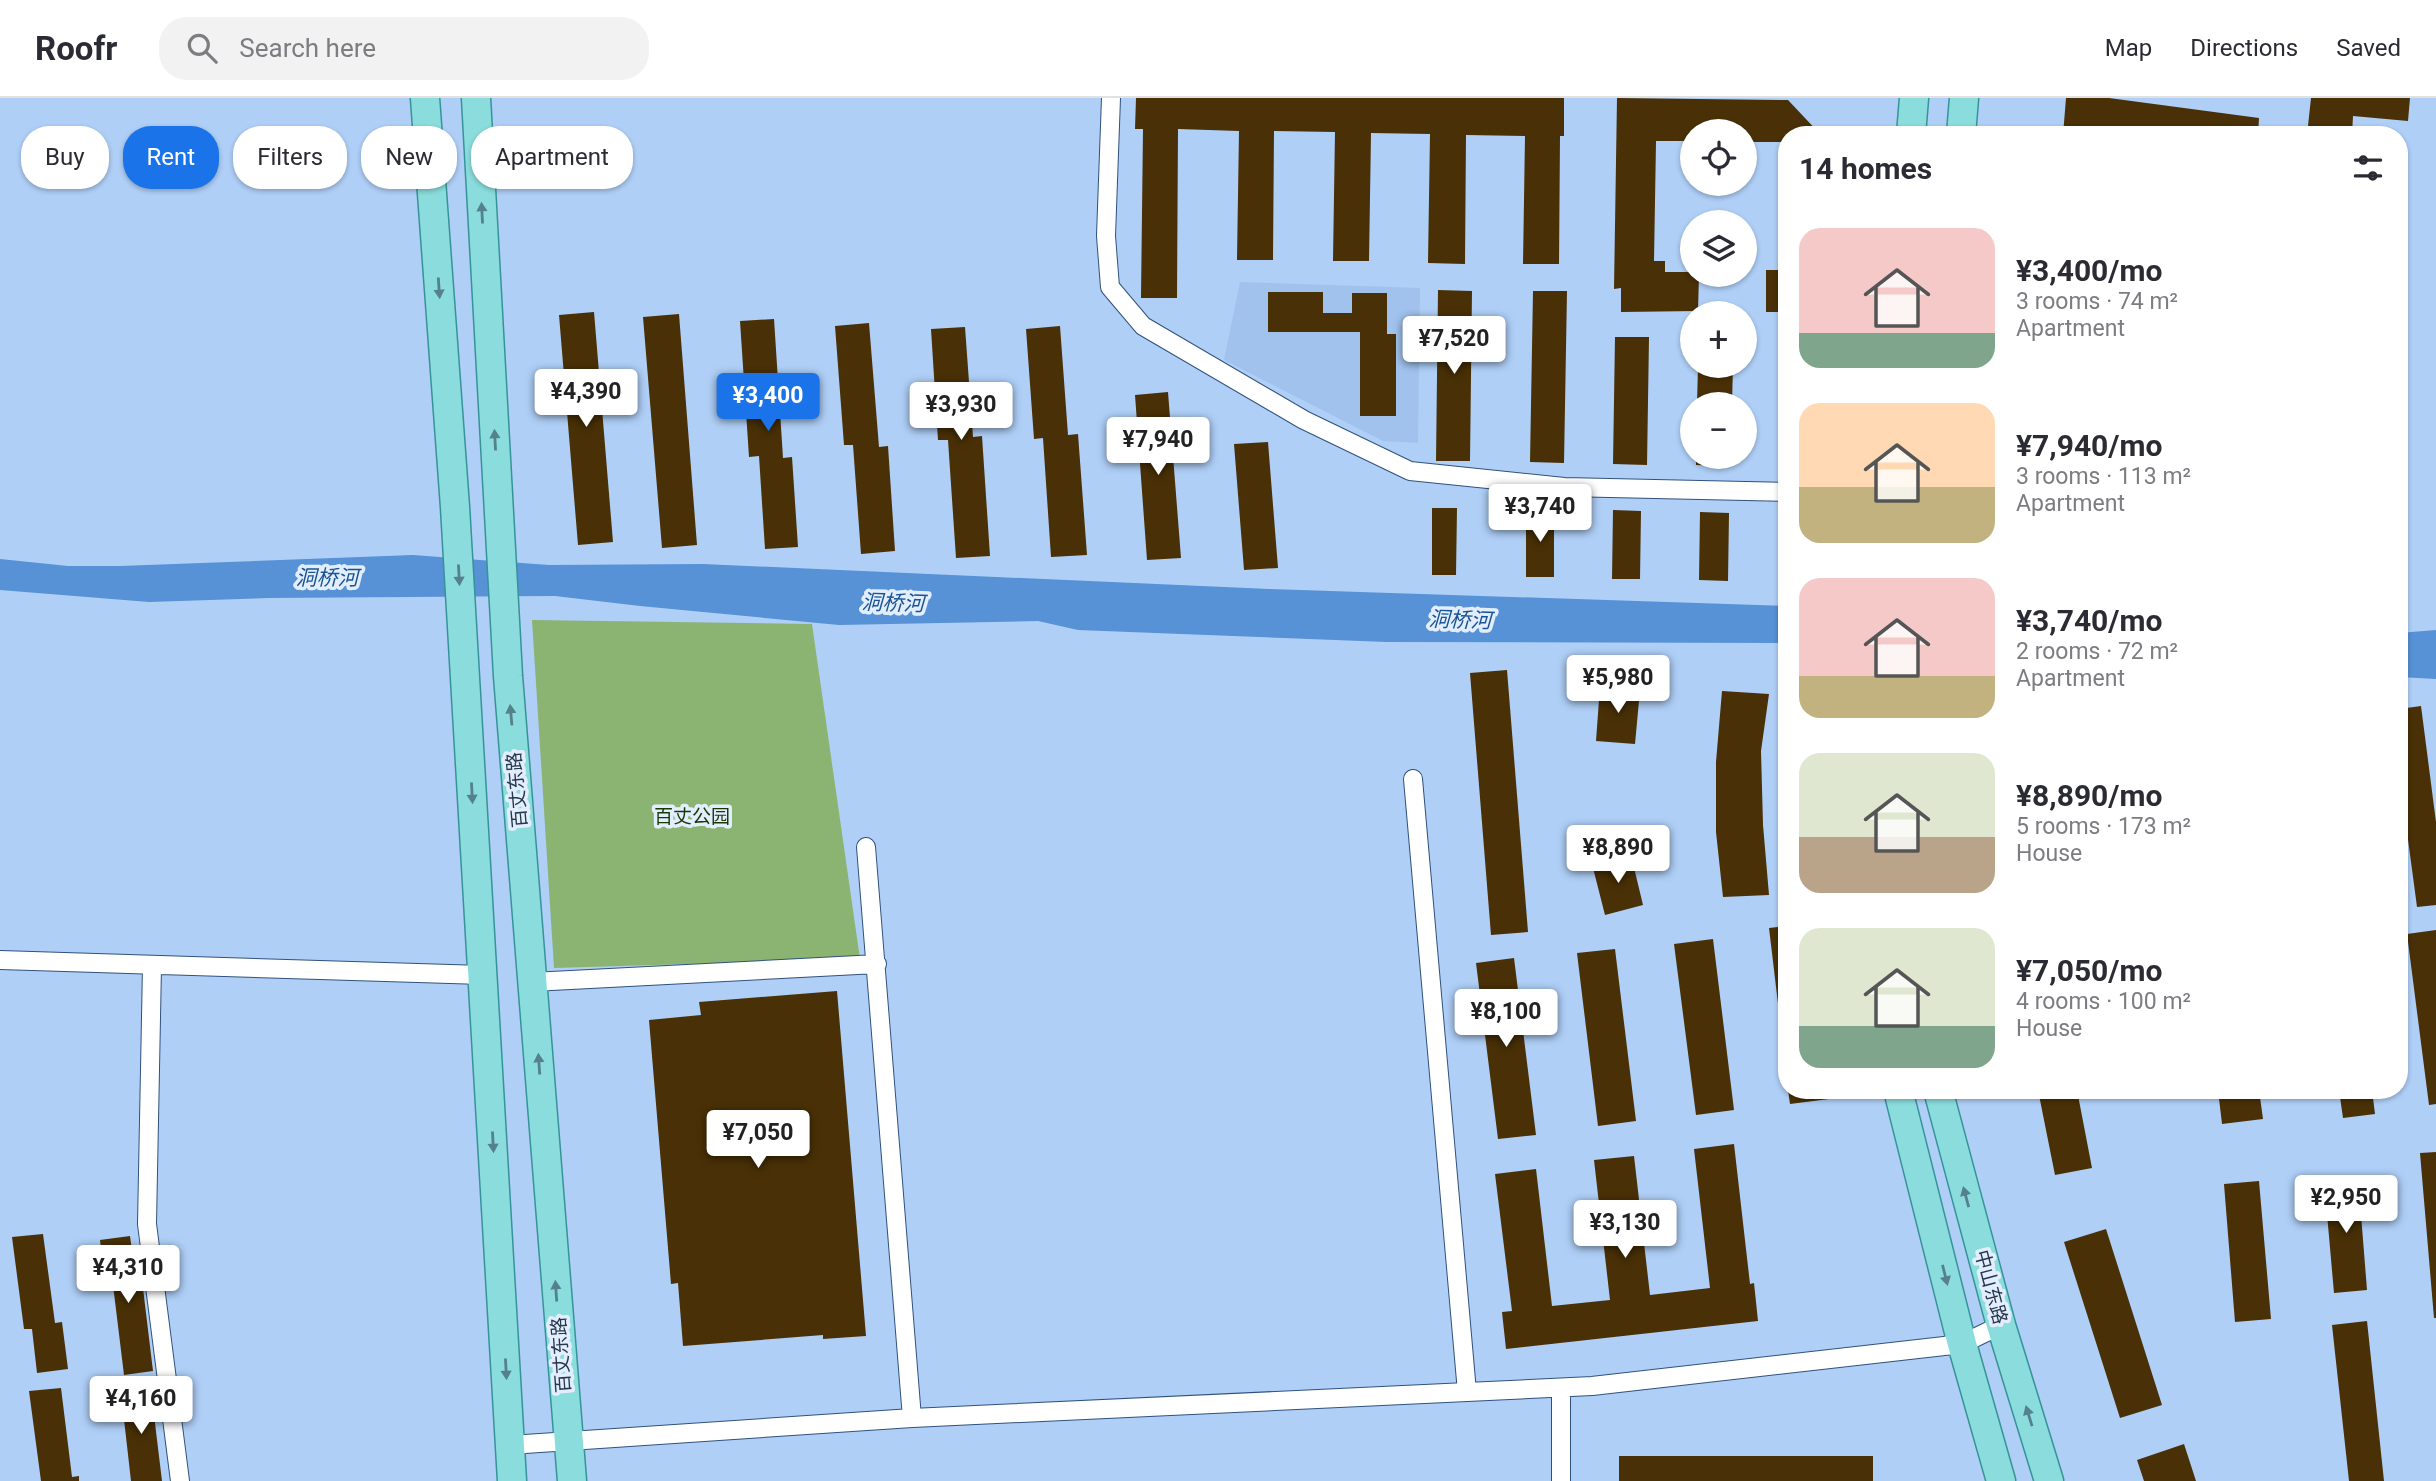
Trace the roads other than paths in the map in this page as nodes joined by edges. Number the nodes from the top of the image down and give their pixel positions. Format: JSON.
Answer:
{"nodes":[{"id":1,"x":425,"y":98,"type":"edge"},
{"id":2,"x":476,"y":98,"type":"edge"},
{"id":3,"x":1111,"y":98,"type":"edge"},
{"id":4,"x":1914,"y":98,"type":"edge"},
{"id":5,"x":1964,"y":98,"type":"edge"},
{"id":6,"x":1912,"y":126,"type":"edge"},
{"id":7,"x":1962,"y":126,"type":"edge"},
{"id":8,"x":1778,"y":492,"type":"edge"},
{"id":9,"x":1413,"y":779,"type":"dead end"},
{"id":10,"x":866,"y":847,"type":"dead end"},
{"id":11,"x":0,"y":960,"type":"edge"},
{"id":12,"x":877,"y":964,"type":"junction"},
{"id":13,"x":152,"y":966,"type":"junction"},
{"id":14,"x":483,"y":975,"type":"junction"},
{"id":15,"x":532,"y":982,"type":"junction"},
{"id":16,"x":1900,"y":1099,"type":"edge"},
{"id":17,"x":1940,"y":1099,"type":"edge"},
{"id":18,"x":2001,"y":1325,"type":"junction"},
{"id":19,"x":1962,"y":1344,"type":"junction"},
{"id":20,"x":1561,"y":1388,"type":"junction"},
{"id":21,"x":1467,"y":1392,"type":"junction"},
{"id":22,"x":912,"y":1418,"type":"junction"},
{"id":23,"x":567,"y":1441,"type":"junction"},
{"id":24,"x":510,"y":1445,"type":"junction"},
{"id":25,"x":180,"y":1481,"type":"edge"},
{"id":26,"x":512,"y":1481,"type":"edge"},
{"id":27,"x":572,"y":1481,"type":"edge"},
{"id":28,"x":1561,"y":1481,"type":"edge"},
{"id":29,"x":2001,"y":1481,"type":"edge"},
{"id":30,"x":2049,"y":1481,"type":"edge"}],
"edges":[{"from":1,"to":14,"type":"main road","one_way":true},
{"from":15,"to":2,"type":"main road","name":"百丈东路","one_way":true},
{"from":3,"to":8,"type":"street"},
{"from":4,"to":6,"type":"main road"},
{"from":5,"to":7,"type":"main road"},
{"from":9,"to":21,"type":"street"},
{"from":10,"to":12,"type":"street"},
{"from":11,"to":13,"type":"street"},
{"from":12,"to":15,"type":"street"},
{"from":12,"to":22,"type":"street"},
{"from":13,"to":14,"type":"street"},
{"from":13,"to":25,"type":"street"},
{"from":14,"to":24,"type":"main road","one_way":true},
{"from":23,"to":15,"type":"main road","name":"百丈东路","one_way":true},
{"from":16,"to":19,"type":"main road","one_way":true},
{"from":18,"to":17,"type":"main road","name":"中山东路","one_way":true},
{"from":18,"to":19,"type":"street"},
{"from":30,"to":18,"type":"main road","name":"中山东路","one_way":true},
{"from":19,"to":20,"type":"street"},
{"from":19,"to":29,"type":"main road"},
{"from":20,"to":21,"type":"street"},
{"from":20,"to":28,"type":"street"},
{"from":21,"to":22,"type":"street"},
{"from":22,"to":23,"type":"street"},
{"from":23,"to":24,"type":"street"},
{"from":23,"to":27,"type":"main road","name":"百丈东路"},
{"from":24,"to":26,"type":"main road"}]}
